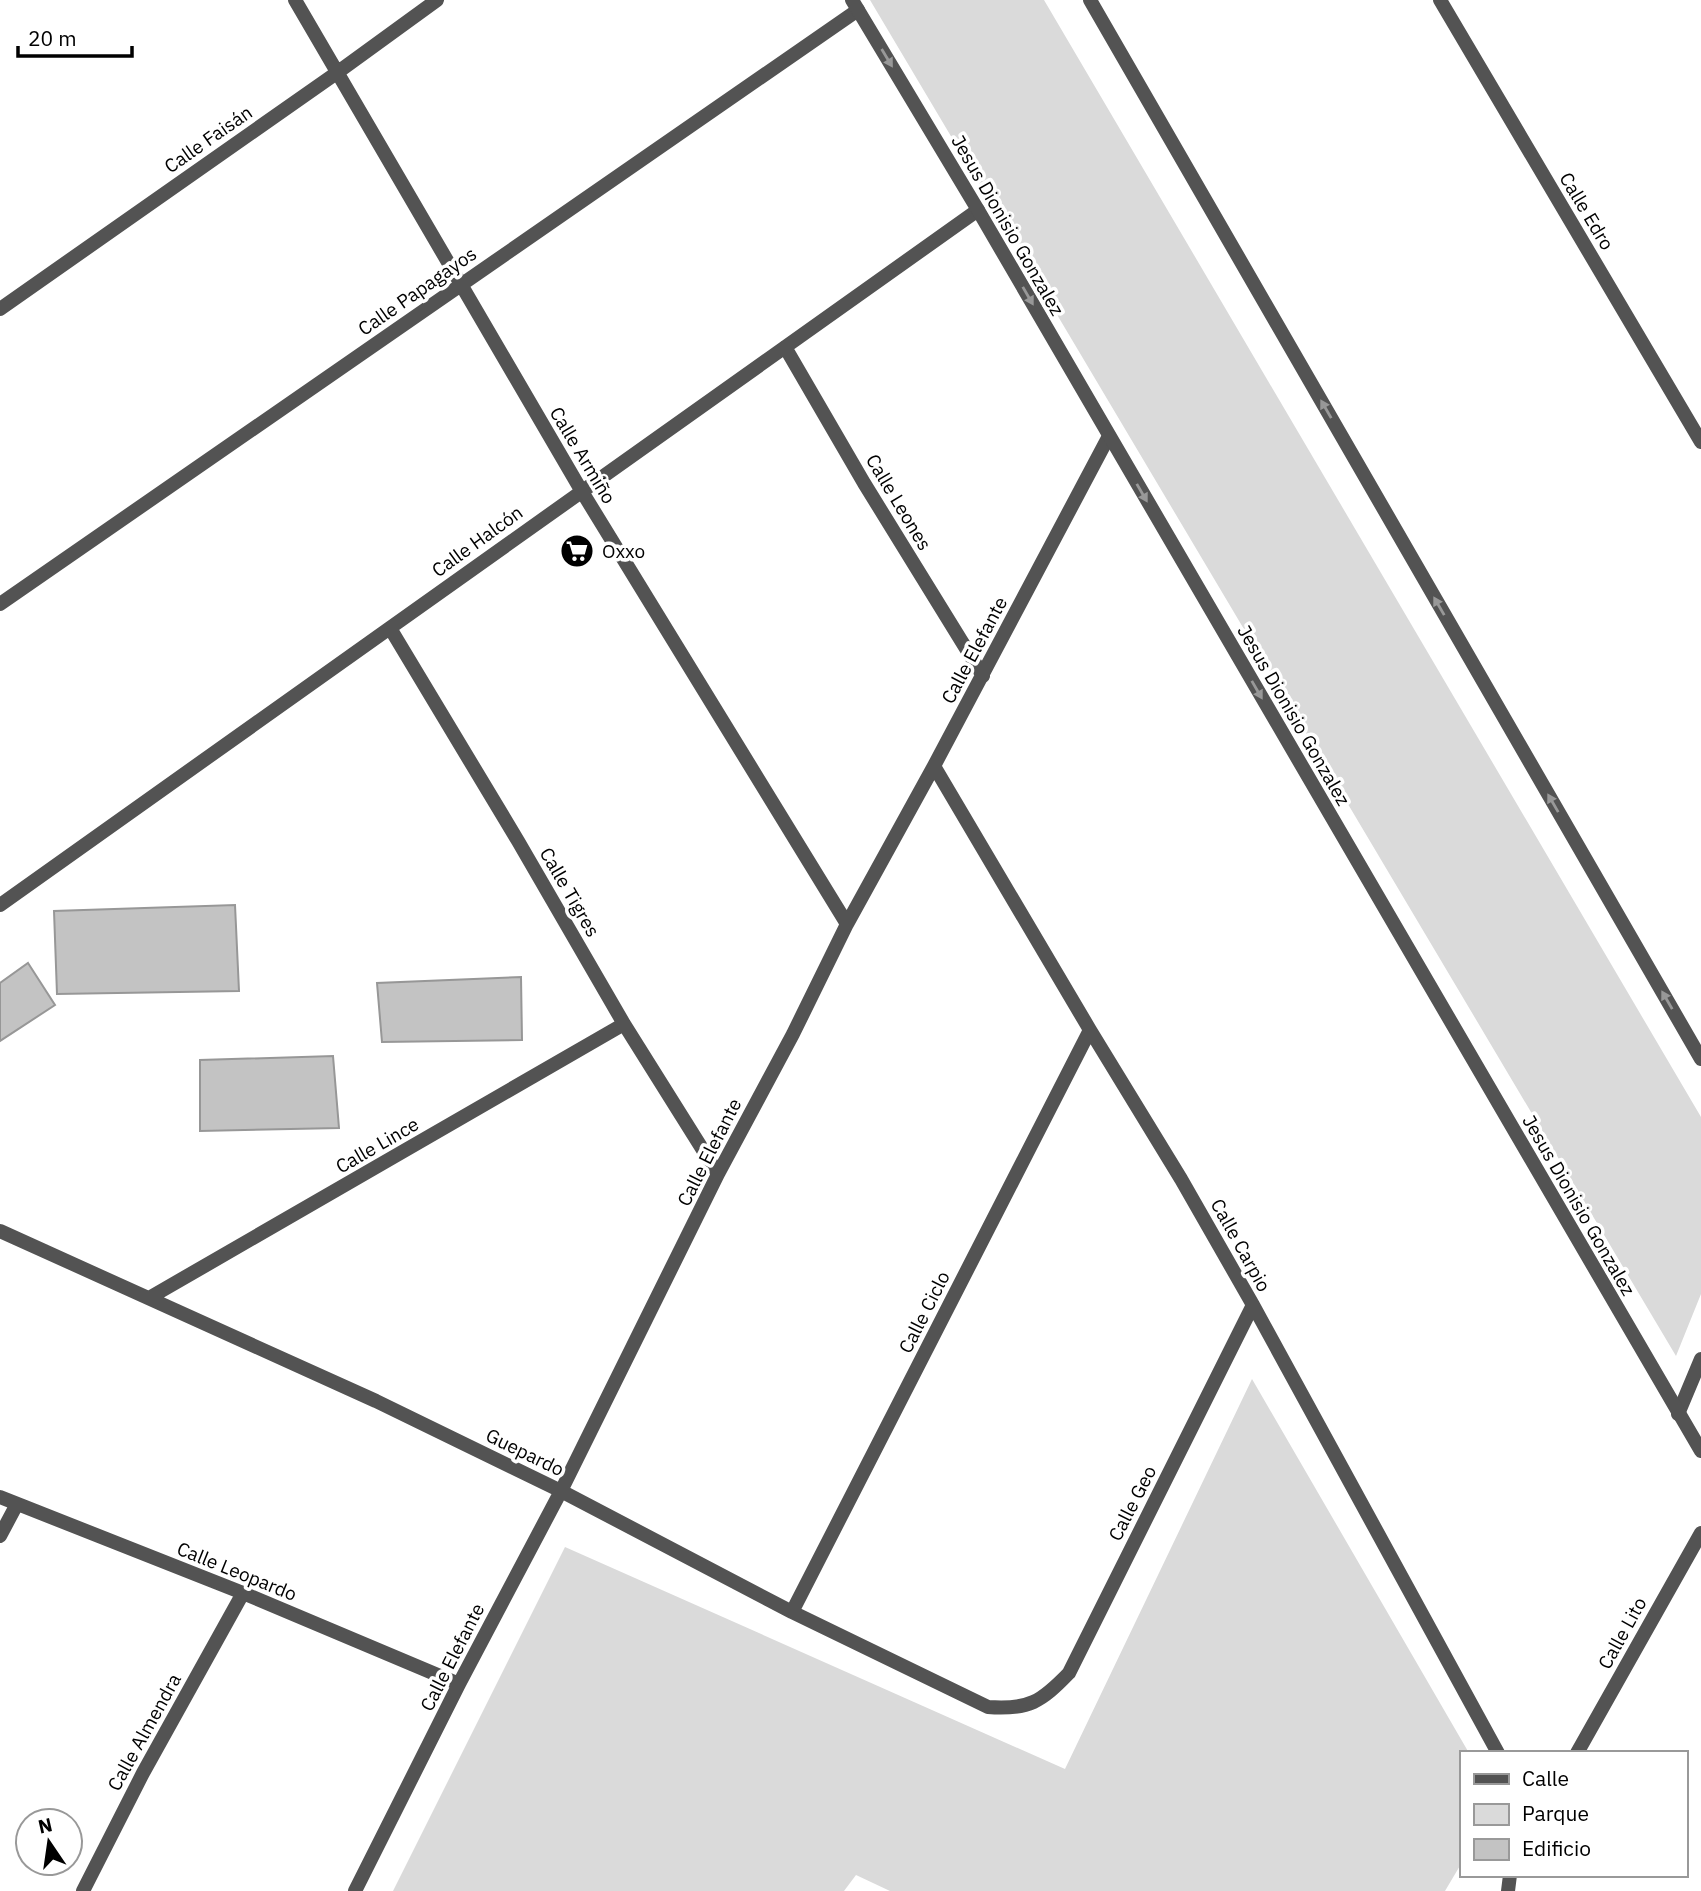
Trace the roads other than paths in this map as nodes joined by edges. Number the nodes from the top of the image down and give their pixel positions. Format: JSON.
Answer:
{"nodes":[{"id":1,"x":295,"y":0,"type":"edge"},
{"id":2,"x":437,"y":0,"type":"edge"},
{"id":3,"x":1090,"y":0,"type":"edge"},
{"id":4,"x":1440,"y":0,"type":"edge"},
{"id":5,"x":855,"y":5,"type":"edge"},
{"id":6,"x":338,"y":72,"type":"junction"},
{"id":7,"x":978,"y":210,"type":"junction"},
{"id":8,"x":460,"y":284,"type":"junction"},
{"id":9,"x":0,"y":309,"type":"edge"},
{"id":10,"x":785,"y":347,"type":"junction"},
{"id":11,"x":1109,"y":436,"type":"junction"},
{"id":12,"x":1701,"y":442,"type":"edge"},
{"id":13,"x":582,"y":490,"type":"junction"},
{"id":14,"x":0,"y":604,"type":"edge"},
{"id":15,"x":390,"y":628,"type":"junction"},
{"id":16,"x":983,"y":676,"type":"junction"},
{"id":17,"x":934,"y":766,"type":"junction"},
{"id":18,"x":0,"y":905,"type":"edge"},
{"id":19,"x":847,"y":924,"type":"junction"},
{"id":20,"x":624,"y":1024,"type":"junction"},
{"id":21,"x":1090,"y":1030,"type":"junction"},
{"id":22,"x":1701,"y":1059,"type":"edge"},
{"id":23,"x":718,"y":1174,"type":"junction"},
{"id":24,"x":0,"y":1231,"type":"edge"},
{"id":25,"x":149,"y":1298,"type":"junction"},
{"id":26,"x":1253,"y":1306,"type":"junction"},
{"id":27,"x":1701,"y":1359,"type":"edge"},
{"id":28,"x":1678,"y":1413,"type":"junction"},
{"id":29,"x":1701,"y":1451,"type":"edge"},
{"id":30,"x":561,"y":1491,"type":"junction"},
{"id":31,"x":0,"y":1497,"type":"edge"},
{"id":32,"x":17,"y":1504,"type":"junction"},
{"id":33,"x":1701,"y":1533,"type":"edge"},
{"id":34,"x":0,"y":1536,"type":"edge"},
{"id":35,"x":243,"y":1593,"type":"junction"},
{"id":36,"x":792,"y":1612,"type":"junction"},
{"id":37,"x":459,"y":1684,"type":"junction"},
{"id":38,"x":1029,"y":1704,"type":"joint"},
{"id":39,"x":1497,"y":1751,"type":"edge"},
{"id":40,"x":1578,"y":1751,"type":"edge"},
{"id":41,"x":83,"y":1891,"type":"edge"},
{"id":42,"x":355,"y":1891,"type":"edge"}],
"edges":[{"from":1,"to":6,"type":"street","name":"Calle Armiño"},
{"from":2,"to":6,"type":"street","name":"Calle Faisán"},
{"from":22,"to":3,"type":"street","one_way":true},
{"from":4,"to":12,"type":"street","name":"Calle Edro"},
{"from":5,"to":7,"type":"street","name":"Jesus Dionisio Gonzalez","one_way":true},
{"from":5,"to":8,"type":"street","name":"Calle Papagayos"},
{"from":6,"to":8,"type":"street","name":"Calle Armiño"},
{"from":6,"to":9,"type":"street","name":"Calle Faisán"},
{"from":7,"to":10,"type":"street","name":"Calle Halcón"},
{"from":7,"to":11,"type":"street","name":"Jesus Dionisio Gonzalez","one_way":true},
{"from":8,"to":13,"type":"street","name":"Calle Armiño"},
{"from":8,"to":14,"type":"street","name":"Calle Papagayos"},
{"from":10,"to":13,"type":"street","name":"Calle Halcón"},
{"from":10,"to":16,"type":"street","name":"Calle Leones"},
{"from":11,"to":16,"type":"street","name":"Calle Elefante"},
{"from":11,"to":28,"type":"street","name":"Jesus Dionisio Gonzalez","one_way":true},
{"from":13,"to":15,"type":"street","name":"Calle Halcón"},
{"from":13,"to":19,"type":"street","name":"Calle Armiño"},
{"from":15,"to":18,"type":"street","name":"Calle Halcón"},
{"from":15,"to":20,"type":"street","name":"Calle Tigres"},
{"from":16,"to":17,"type":"street","name":"Calle Elefante"},
{"from":17,"to":19,"type":"street","name":"Calle Elefante"},
{"from":17,"to":21,"type":"street","name":"Calle Carpio"},
{"from":19,"to":23,"type":"street","name":"Calle Elefante"},
{"from":20,"to":23,"type":"street","name":"Calle Tigres"},
{"from":20,"to":25,"type":"street","name":"Calle Lince"},
{"from":21,"to":26,"type":"street","name":"Calle Carpio"},
{"from":21,"to":36,"type":"street","name":"Calle Ciclo"},
{"from":23,"to":30,"type":"street","name":"Calle Elefante"},
{"from":24,"to":25,"type":"street","name":"Guepardo"},
{"from":25,"to":30,"type":"street","name":"Guepardo"},
{"from":26,"to":38,"type":"street","name":"Calle Geo"},
{"from":26,"to":39,"type":"street","name":"Calle Carpio"},
{"from":27,"to":28,"type":"street"},
{"from":28,"to":29,"type":"street","name":"Jesus Dionisio Gonzalez"},
{"from":30,"to":36,"type":"street","name":"Guepardo"},
{"from":30,"to":37,"type":"street","name":"Calle Elefante"},
{"from":31,"to":32,"type":"street","name":"Calle Leopardo"},
{"from":32,"to":34,"type":"street"},
{"from":32,"to":35,"type":"street","name":"Calle Leopardo"},
{"from":33,"to":40,"type":"street","name":"Calle Lito"},
{"from":35,"to":37,"type":"street","name":"Calle Leopardo"},
{"from":35,"to":41,"type":"street","name":"Calle Almendra"},
{"from":36,"to":38,"type":"street","name":"Guepardo"},
{"from":37,"to":42,"type":"street","name":"Calle Elefante"}]}
